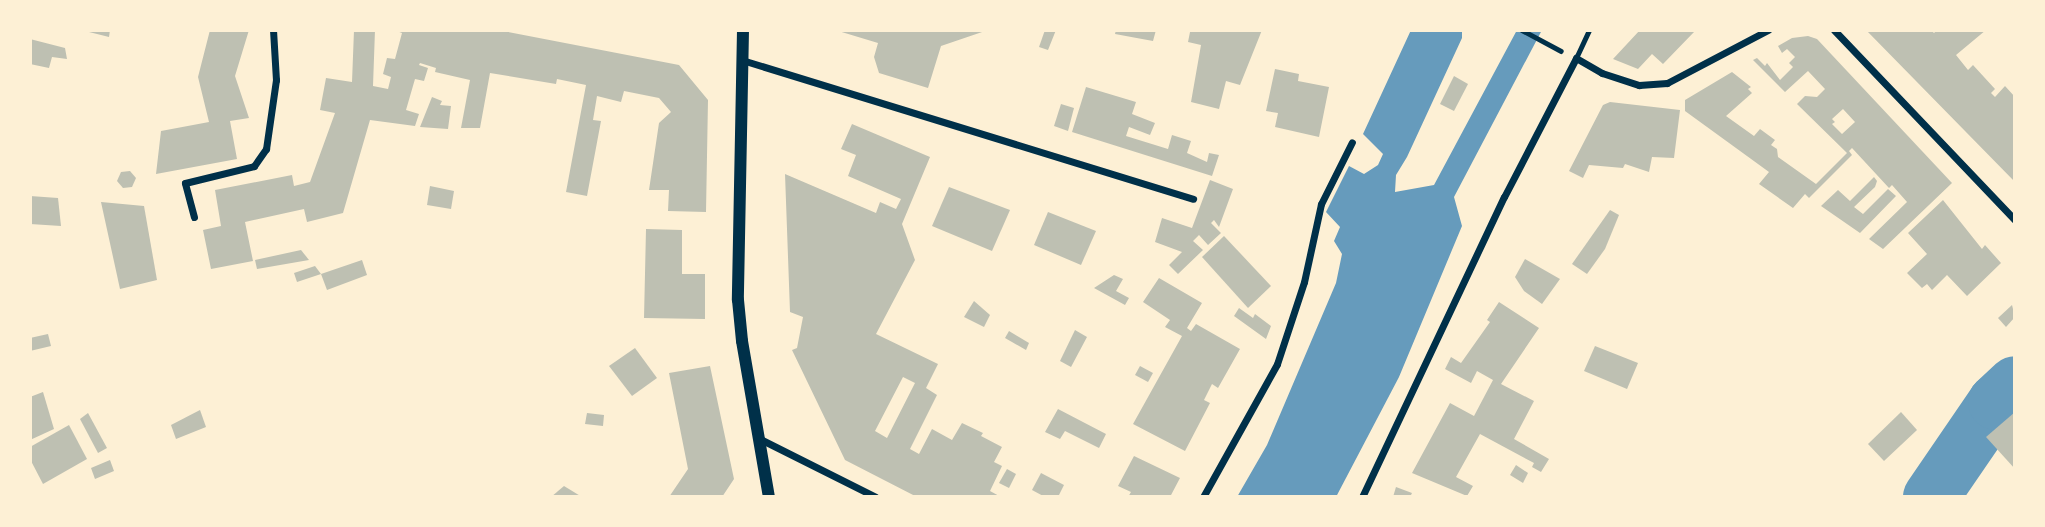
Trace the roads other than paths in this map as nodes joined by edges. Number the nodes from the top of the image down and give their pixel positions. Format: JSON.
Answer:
{"nodes":[{"id":1,"x":273,"y":30,"type":"edge"},
{"id":2,"x":741,"y":30,"type":"edge"},
{"id":3,"x":1589,"y":30,"type":"edge"},
{"id":4,"x":1768,"y":30,"type":"edge"},
{"id":5,"x":1834,"y":30,"type":"edge"},
{"id":6,"x":1576,"y":58,"type":"junction"},
{"id":7,"x":741,"y":60,"type":"junction"},
{"id":8,"x":1352,"y":142,"type":"dead end"},
{"id":9,"x":1193,"y":199,"type":"dead end"},
{"id":10,"x":194,"y":217,"type":"dead end"},
{"id":11,"x":2015,"y":220,"type":"edge"},
{"id":12,"x":762,"y":440,"type":"junction"},
{"id":13,"x":769,"y":497,"type":"edge"},
{"id":14,"x":876,"y":497,"type":"edge"},
{"id":15,"x":1203,"y":497,"type":"edge"},
{"id":16,"x":1362,"y":497,"type":"edge"}],
"edges":[{"from":1,"to":10,"type":"street"},
{"from":2,"to":7,"type":"street"},
{"from":3,"to":6,"type":"lane"},
{"from":4,"to":6,"type":"street"},
{"from":5,"to":11,"type":"street"},
{"from":6,"to":16,"type":"street"},
{"from":7,"to":9,"type":"street"},
{"from":7,"to":12,"type":"street"},
{"from":8,"to":15,"type":"street"},
{"from":12,"to":13,"type":"street"},
{"from":12,"to":14,"type":"street"}]}
